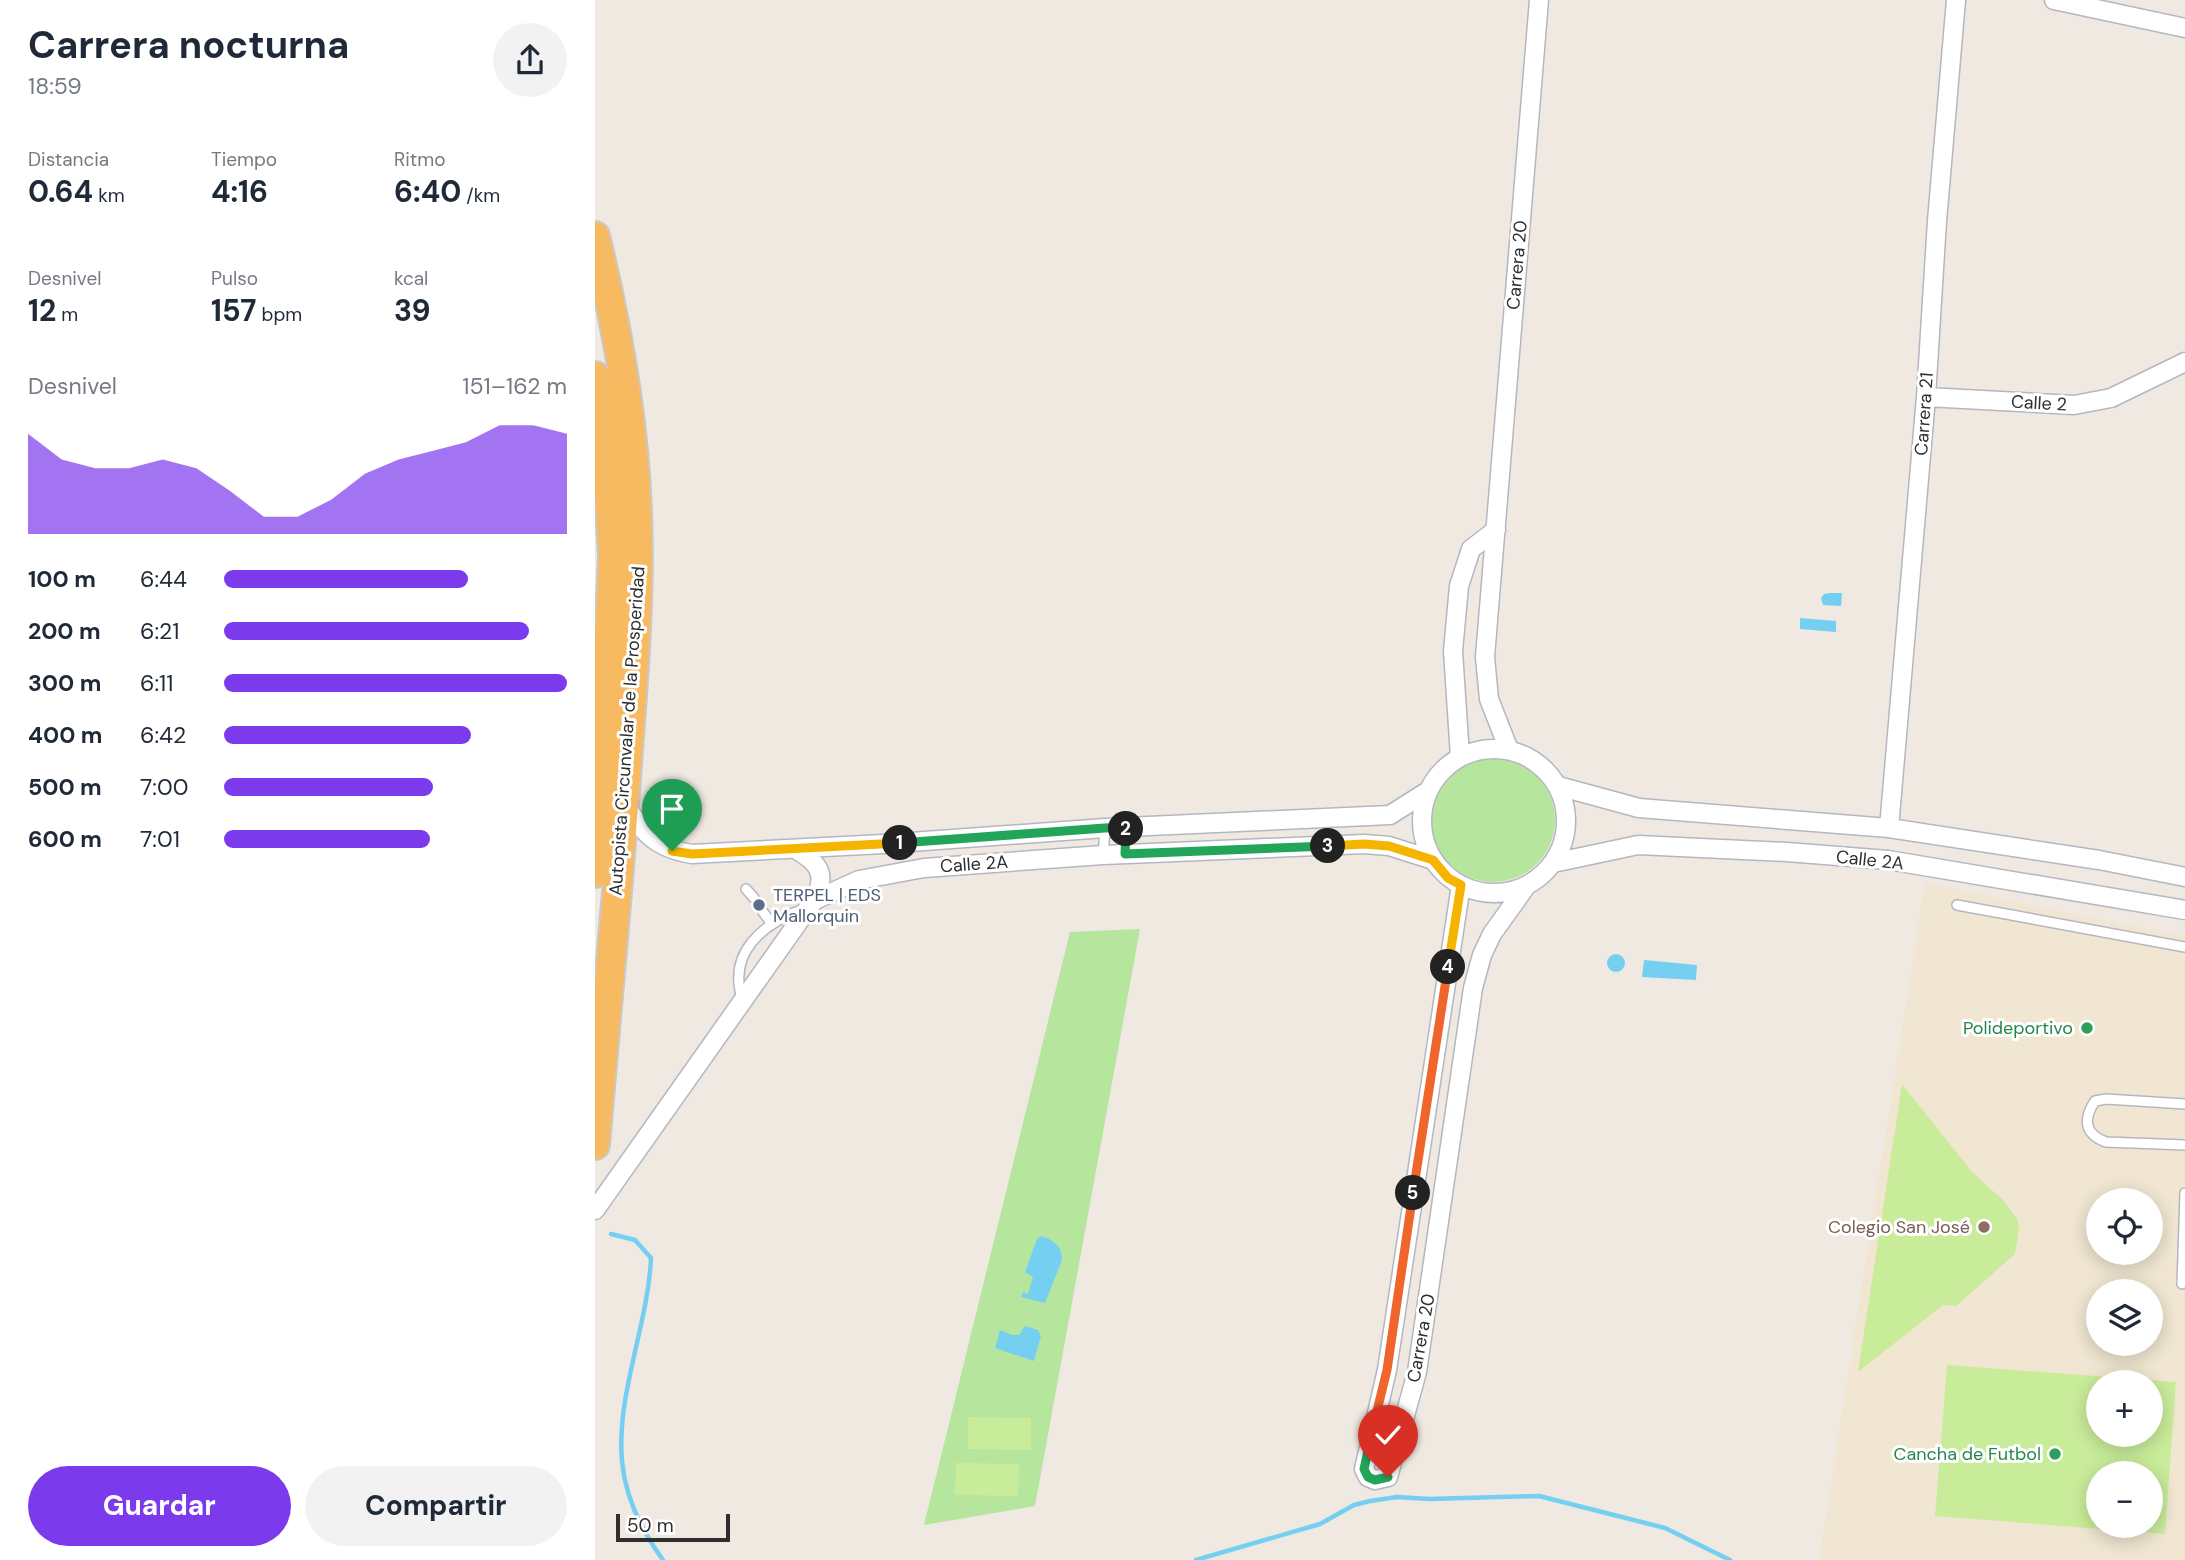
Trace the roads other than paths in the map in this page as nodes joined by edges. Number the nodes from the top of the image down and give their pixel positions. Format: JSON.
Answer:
{"nodes":[{"id":1,"x":1539,"y":0,"type":"edge"},
{"id":2,"x":1956,"y":0,"type":"edge"},
{"id":3,"x":2054,"y":0,"type":"edge"},
{"id":4,"x":2185,"y":28,"type":"edge"},
{"id":5,"x":595,"y":236,"type":"edge"},
{"id":6,"x":2185,"y":362,"type":"edge"},
{"id":7,"x":595,"y":376,"type":"edge"},
{"id":8,"x":1926,"y":397,"type":"junction"},
{"id":9,"x":1496,"y":530,"type":"junction"},
{"id":10,"x":1509,"y":750,"type":"junction"},
{"id":11,"x":1460,"y":757,"type":"junction"},
{"id":12,"x":1558,"y":786,"type":"junction"},
{"id":13,"x":1428,"y":792,"type":"junction"},
{"id":14,"x":624,"y":804,"type":"junction"},
{"id":15,"x":1126,"y":827,"type":"junction"},
{"id":16,"x":1105,"y":828,"type":"junction"},
{"id":17,"x":1889,"y":828,"type":"junction"},
{"id":18,"x":795,"y":849,"type":"junction"},
{"id":19,"x":1125,"y":854,"type":"junction"},
{"id":20,"x":1103,"y":855,"type":"junction"},
{"id":21,"x":1433,"y":860,"type":"junction"},
{"id":22,"x":1553,"y":863,"type":"junction"},
{"id":23,"x":595,"y":873,"type":"edge"},
{"id":24,"x":2185,"y":877,"type":"edge"},
{"id":25,"x":1461,"y":885,"type":"junction"},
{"id":26,"x":1527,"y":885,"type":"junction"},
{"id":27,"x":746,"y":888,"type":"dead end"},
{"id":28,"x":754,"y":898,"type":"dead end"},
{"id":29,"x":812,"y":904,"type":"junction"},
{"id":30,"x":1957,"y":905,"type":"dead end"},
{"id":31,"x":2185,"y":910,"type":"edge"},
{"id":32,"x":764,"y":912,"type":"dead end"},
{"id":33,"x":772,"y":924,"type":"junction"},
{"id":34,"x":2185,"y":947,"type":"edge"},
{"id":35,"x":743,"y":1002,"type":"junction"},
{"id":36,"x":2185,"y":1104,"type":"edge"},
{"id":37,"x":595,"y":1145,"type":"edge"},
{"id":38,"x":2185,"y":1145,"type":"edge"},
{"id":39,"x":2185,"y":1193,"type":"edge"},
{"id":40,"x":595,"y":1210,"type":"edge"},
{"id":41,"x":2182,"y":1284,"type":"dead end"}],
"edges":[{"from":1,"to":9,"type":"street","name":"Carrera 20"},
{"from":2,"to":8,"type":"street","name":"Carrera 21"},
{"from":3,"to":4,"type":"street"},
{"from":5,"to":14,"type":"highway","name":"Autopista Circunvalar de la Prosperidad"},
{"from":6,"to":8,"type":"street","name":"Calle 2"},
{"from":7,"to":23,"type":"highway","name":"Autopista Circunvalar de la Prosperidad"},
{"from":8,"to":17,"type":"street","name":"Carrera 21"},
{"from":9,"to":10,"type":"street","name":"Carrera 20"},
{"from":9,"to":11,"type":"street"},
{"from":10,"to":11,"type":"street"},
{"from":10,"to":12,"type":"street"},
{"from":11,"to":13,"type":"street"},
{"from":12,"to":17,"type":"street","name":"Calle 2A"},
{"from":12,"to":22,"type":"street"},
{"from":13,"to":15,"type":"street","name":"Calle 2A"},
{"from":13,"to":21,"type":"street"},
{"from":14,"to":18,"type":"street","name":"Calle 2A"},
{"from":14,"to":37,"type":"highway","name":"Autopista Circunvalar de la Prosperidad"},
{"from":15,"to":16,"type":"street","name":"Calle 2A"},
{"from":15,"to":19,"type":"lane"},
{"from":16,"to":18,"type":"street","name":"Calle 2A"},
{"from":16,"to":20,"type":"lane"},
{"from":17,"to":24,"type":"street","name":"Calle 2A"},
{"from":18,"to":29,"type":"street"},
{"from":19,"to":20,"type":"street","name":"Calle 2A"},
{"from":19,"to":21,"type":"street","name":"Calle 2A"},
{"from":20,"to":29,"type":"street","name":"Calle 2A"},
{"from":21,"to":25,"type":"street"},
{"from":22,"to":26,"type":"street"},
{"from":22,"to":31,"type":"street","name":"Calle 2A"},
{"from":25,"to":26,"type":"street"},
{"from":25,"to":26,"type":"street","name":"Carrera 20"},
{"from":27,"to":28,"type":"lane"},
{"from":29,"to":33,"type":"lane"},
{"from":29,"to":35,"type":"street"},
{"from":30,"to":34,"type":"lane"},
{"from":32,"to":33,"type":"lane"},
{"from":33,"to":35,"type":"lane"},
{"from":35,"to":40,"type":"street"},
{"from":36,"to":38,"type":"lane"},
{"from":39,"to":41,"type":"lane"}]}
